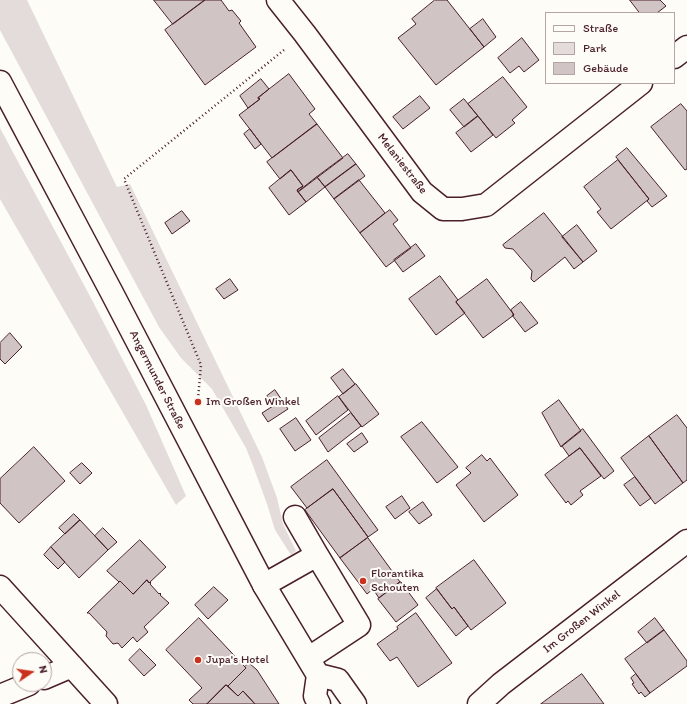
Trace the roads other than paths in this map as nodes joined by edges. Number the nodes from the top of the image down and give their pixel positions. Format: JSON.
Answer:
{"nodes":[{"id":1,"x":278,"y":0,"type":"edge"},
{"id":2,"x":687,"y":47,"type":"edge"},
{"id":3,"x":675,"y":56,"type":"edge"},
{"id":4,"x":0,"y":82,"type":"edge"},
{"id":5,"x":640,"y":84,"type":"edge"},
{"id":6,"x":294,"y":517,"type":"dead end"},
{"id":7,"x":687,"y":542,"type":"edge"},
{"id":8,"x":317,"y":556,"type":"junction"},
{"id":9,"x":264,"y":585,"type":"junction"},
{"id":10,"x":0,"y":587,"type":"edge"},
{"id":11,"x":72,"y":666,"type":"junction"},
{"id":12,"x":314,"y":667,"type":"junction"},
{"id":13,"x":52,"y":675,"type":"edge"},
{"id":14,"x":12,"y":691,"type":"edge"},
{"id":15,"x":0,"y":696,"type":"edge"},
{"id":16,"x":106,"y":704,"type":"edge"},
{"id":17,"x":319,"y":704,"type":"edge"},
{"id":18,"x":355,"y":704,"type":"edge"},
{"id":19,"x":480,"y":704,"type":"edge"}],
"edges":[{"from":1,"to":5,"type":"street","name":"Melaniestraße"},
{"from":2,"to":3,"type":"street"},
{"from":4,"to":9,"type":"street","name":"Angermunder Straße"},
{"from":6,"to":8,"type":"street"},
{"from":7,"to":19,"type":"street","name":"Im Großen Winkel"},
{"from":8,"to":9,"type":"street"},
{"from":8,"to":12,"type":"street"},
{"from":9,"to":12,"type":"street","name":"Angermunder Straße"},
{"from":10,"to":11,"type":"street"},
{"from":11,"to":13,"type":"street"},
{"from":11,"to":16,"type":"street"},
{"from":12,"to":17,"type":"street"},
{"from":12,"to":18,"type":"street"},
{"from":14,"to":15,"type":"street"}]}
